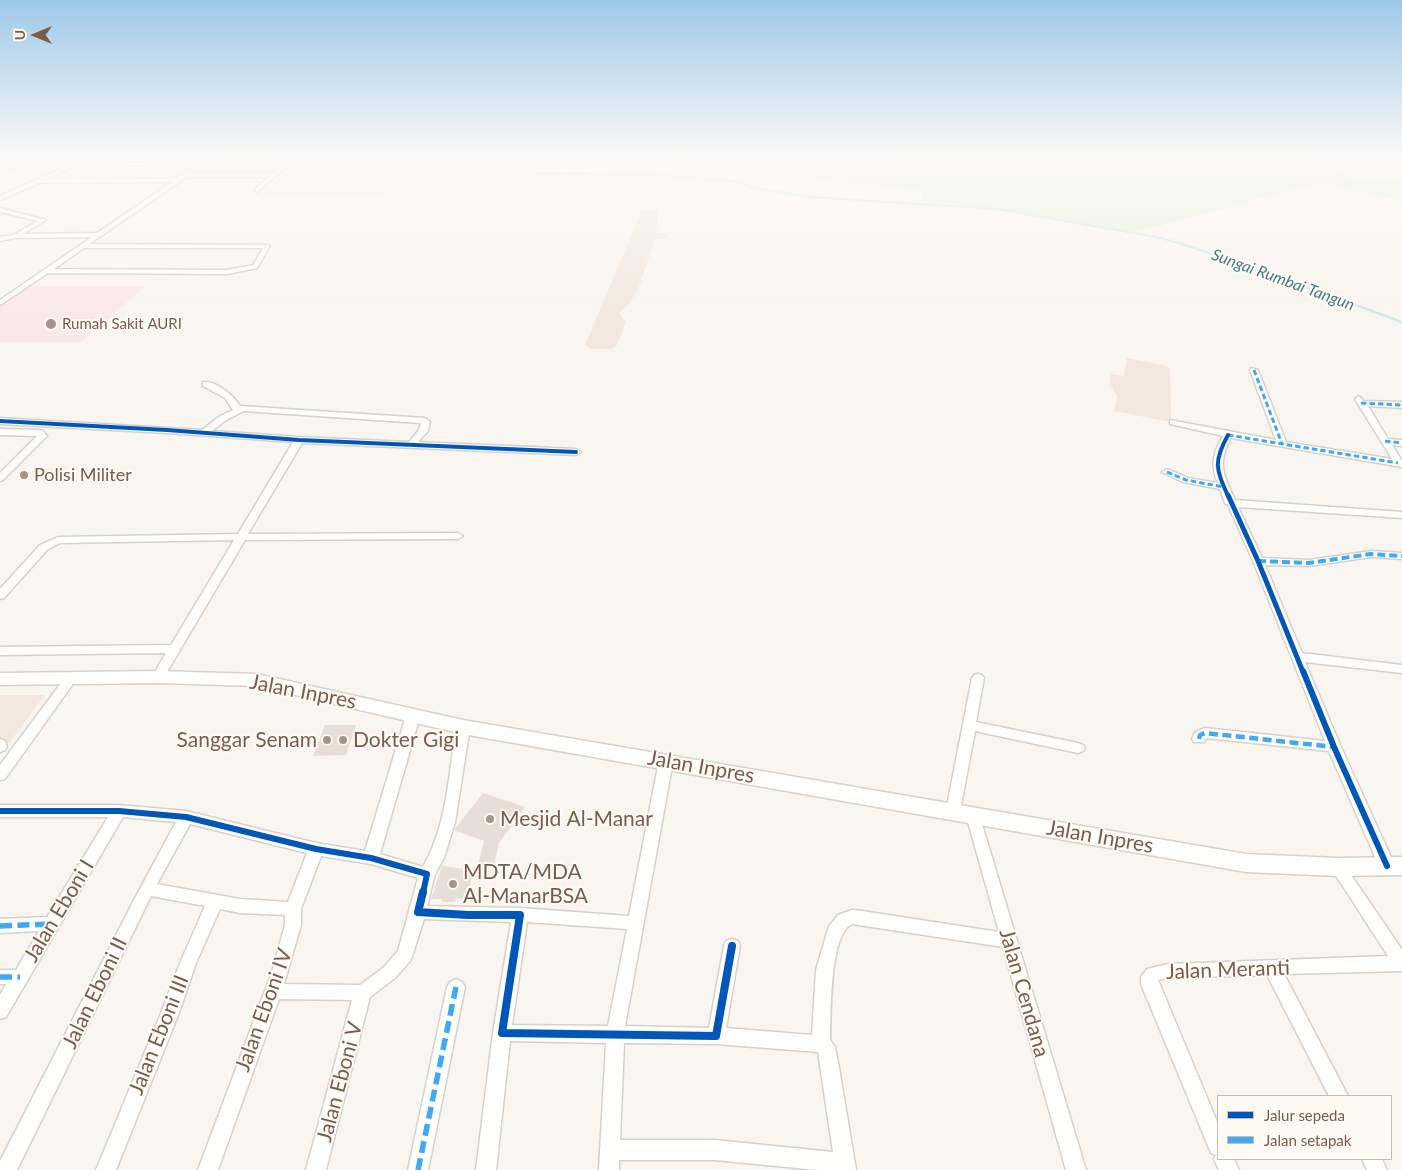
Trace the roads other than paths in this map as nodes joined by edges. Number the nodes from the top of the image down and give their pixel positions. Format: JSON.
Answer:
{"nodes":[{"id":1,"x":3,"y":211,"type":"edge"},
{"id":2,"x":133,"y":211,"type":"edge"},
{"id":3,"x":98,"y":235,"type":"junction"},
{"id":4,"x":16,"y":236,"type":"junction"},
{"id":5,"x":0,"y":239,"type":"edge"},
{"id":6,"x":81,"y":246,"type":"junction"},
{"id":7,"x":46,"y":271,"type":"junction"},
{"id":8,"x":0,"y":294,"type":"edge"},
{"id":9,"x":14,"y":294,"type":"junction"},
{"id":10,"x":0,"y":303,"type":"edge"},
{"id":11,"x":1254,"y":370,"type":"dead end"},
{"id":12,"x":206,"y":384,"type":"dead end"},
{"id":13,"x":1402,"y":405,"type":"edge"},
{"id":14,"x":237,"y":410,"type":"junction"},
{"id":15,"x":0,"y":421,"type":"edge"},
{"id":16,"x":1172,"y":422,"type":"dead end"},
{"id":17,"x":0,"y":432,"type":"edge"},
{"id":18,"x":204,"y":433,"type":"junction"},
{"id":19,"x":1228,"y":435,"type":"junction"},
{"id":20,"x":299,"y":440,"type":"junction"},
{"id":21,"x":1384,"y":442,"type":"junction"},
{"id":22,"x":1402,"y":442,"type":"edge"},
{"id":23,"x":1282,"y":444,"type":"junction"},
{"id":24,"x":410,"y":446,"type":"junction"},
{"id":25,"x":576,"y":452,"type":"dead end"},
{"id":26,"x":1400,"y":465,"type":"edge"},
{"id":27,"x":1167,"y":472,"type":"dead end"},
{"id":28,"x":0,"y":478,"type":"edge"},
{"id":29,"x":1224,"y":487,"type":"junction"},
{"id":30,"x":1230,"y":502,"type":"junction"},
{"id":31,"x":1402,"y":515,"type":"edge"},
{"id":32,"x":458,"y":536,"type":"dead end"},
{"id":33,"x":240,"y":537,"type":"junction"},
{"id":34,"x":1402,"y":556,"type":"edge"},
{"id":35,"x":1258,"y":561,"type":"junction"},
{"id":36,"x":0,"y":596,"type":"edge"},
{"id":37,"x":174,"y":649,"type":"junction"},
{"id":38,"x":0,"y":651,"type":"edge"},
{"id":39,"x":1298,"y":657,"type":"junction"},
{"id":40,"x":1402,"y":669,"type":"edge"},
{"id":41,"x":158,"y":677,"type":"junction"},
{"id":42,"x":71,"y":678,"type":"junction"},
{"id":43,"x":978,"y":678,"type":"dead end"},
{"id":44,"x":0,"y":679,"type":"edge"},
{"id":45,"x":413,"y":716,"type":"junction"},
{"id":46,"x":968,"y":725,"type":"junction"},
{"id":47,"x":463,"y":727,"type":"junction"},
{"id":48,"x":1199,"y":738,"type":"dead end"},
{"id":49,"x":1334,"y":747,"type":"junction"},
{"id":50,"x":1078,"y":748,"type":"dead end"},
{"id":51,"x":666,"y":761,"type":"junction"},
{"id":52,"x":0,"y":775,"type":"edge"},
{"id":53,"x":0,"y":811,"type":"edge"},
{"id":54,"x":118,"y":811,"type":"junction"},
{"id":55,"x":963,"y":813,"type":"junction"},
{"id":56,"x":186,"y":818,"type":"junction"},
{"id":57,"x":316,"y":849,"type":"junction"},
{"id":58,"x":371,"y":858,"type":"junction"},
{"id":59,"x":1395,"y":866,"type":"edge"},
{"id":60,"x":1338,"y":867,"type":"junction"},
{"id":61,"x":427,"y":874,"type":"junction"},
{"id":62,"x":148,"y":889,"type":"junction"},
{"id":63,"x":215,"y":902,"type":"junction"},
{"id":64,"x":293,"y":909,"type":"junction"},
{"id":65,"x":418,"y":912,"type":"junction"},
{"id":66,"x":520,"y":915,"type":"junction"},
{"id":67,"x":636,"y":923,"type":"junction"},
{"id":68,"x":51,"y":924,"type":"junction"},
{"id":69,"x":0,"y":926,"type":"edge"},
{"id":70,"x":1009,"y":941,"type":"junction"},
{"id":71,"x":732,"y":946,"type":"dead end"},
{"id":72,"x":1402,"y":964,"type":"edge"},
{"id":73,"x":1272,"y":968,"type":"junction"},
{"id":74,"x":0,"y":977,"type":"edge"},
{"id":75,"x":20,"y":977,"type":"junction"},
{"id":76,"x":456,"y":987,"type":"dead end"},
{"id":77,"x":273,"y":991,"type":"junction"},
{"id":78,"x":363,"y":993,"type":"junction"},
{"id":79,"x":0,"y":1011,"type":"edge"},
{"id":80,"x":502,"y":1032,"type":"junction"},
{"id":81,"x":615,"y":1034,"type":"junction"},
{"id":82,"x":716,"y":1036,"type":"junction"},
{"id":83,"x":821,"y":1044,"type":"junction"},
{"id":84,"x":1338,"y":1095,"type":"edge"},
{"id":85,"x":1217,"y":1144,"type":"edge"},
{"id":86,"x":609,"y":1150,"type":"junction"},
{"id":87,"x":846,"y":1167,"type":"edge"},
{"id":88,"x":6,"y":1170,"type":"edge"},
{"id":89,"x":106,"y":1170,"type":"edge"},
{"id":90,"x":208,"y":1170,"type":"edge"},
{"id":91,"x":316,"y":1170,"type":"edge"},
{"id":92,"x":418,"y":1170,"type":"edge"},
{"id":93,"x":486,"y":1170,"type":"edge"},
{"id":94,"x":609,"y":1170,"type":"edge"},
{"id":95,"x":1076,"y":1170,"type":"edge"}],
"edges":[{"from":1,"to":4,"type":"street"},
{"from":2,"to":3,"type":"street"},
{"from":3,"to":4,"type":"street"},
{"from":3,"to":6,"type":"street"},
{"from":4,"to":5,"type":"street"},
{"from":6,"to":7,"type":"street"},
{"from":6,"to":7,"type":"street"},
{"from":7,"to":9,"type":"street"},
{"from":8,"to":9,"type":"street"},
{"from":9,"to":10,"type":"street"},
{"from":11,"to":23,"type":"street"},
{"from":12,"to":14,"type":"street"},
{"from":13,"to":21,"type":"street"},
{"from":14,"to":18,"type":"street"},
{"from":14,"to":24,"type":"street"},
{"from":15,"to":18,"type":"street"},
{"from":16,"to":19,"type":"street"},
{"from":17,"to":28,"type":"street"},
{"from":18,"to":20,"type":"street"},
{"from":19,"to":23,"type":"street"},
{"from":19,"to":29,"type":"street"},
{"from":20,"to":24,"type":"street"},
{"from":20,"to":33,"type":"street"},
{"from":21,"to":22,"type":"street"},
{"from":21,"to":26,"type":"street"},
{"from":23,"to":26,"type":"street"},
{"from":24,"to":25,"type":"street"},
{"from":27,"to":29,"type":"street"},
{"from":29,"to":30,"type":"street"},
{"from":30,"to":31,"type":"street"},
{"from":30,"to":35,"type":"street"},
{"from":32,"to":33,"type":"street"},
{"from":33,"to":36,"type":"street"},
{"from":33,"to":37,"type":"street"},
{"from":34,"to":35,"type":"street"},
{"from":35,"to":39,"type":"street"},
{"from":37,"to":38,"type":"street"},
{"from":37,"to":41,"type":"street"},
{"from":39,"to":40,"type":"street"},
{"from":39,"to":49,"type":"street"},
{"from":41,"to":42,"type":"main road","name":"Jalan Inpres"},
{"from":41,"to":45,"type":"main road","name":"Jalan Inpres"},
{"from":42,"to":44,"type":"main road","name":"Jalan Inpres"},
{"from":42,"to":52,"type":"street"},
{"from":43,"to":46,"type":"street"},
{"from":45,"to":47,"type":"main road","name":"Jalan Inpres"},
{"from":45,"to":58,"type":"street"},
{"from":46,"to":50,"type":"street"},
{"from":46,"to":55,"type":"street"},
{"from":47,"to":51,"type":"main road","name":"Jalan Inpres"},
{"from":47,"to":61,"type":"street"},
{"from":48,"to":49,"type":"street"},
{"from":49,"to":59,"type":"street"},
{"from":51,"to":55,"type":"main road","name":"Jalan Inpres"},
{"from":51,"to":67,"type":"street"},
{"from":53,"to":54,"type":"street"},
{"from":54,"to":56,"type":"street"},
{"from":54,"to":68,"type":"street","name":"Jalan Eboni I"},
{"from":55,"to":60,"type":"main road","name":"Jalan Inpres"},
{"from":55,"to":70,"type":"street","name":"Jalan Cendana"},
{"from":56,"to":57,"type":"street"},
{"from":56,"to":62,"type":"street","name":"Jalan Eboni II"},
{"from":57,"to":58,"type":"street"},
{"from":57,"to":64,"type":"street","name":"Jalan Eboni IV"},
{"from":58,"to":61,"type":"street"},
{"from":59,"to":60,"type":"main road","name":"Jalan Inpres"},
{"from":60,"to":72,"type":"street"},
{"from":61,"to":65,"type":"street"},
{"from":62,"to":63,"type":"street"},
{"from":62,"to":88,"type":"street","name":"Jalan Eboni II"},
{"from":63,"to":64,"type":"street"},
{"from":63,"to":89,"type":"street","name":"Jalan Eboni III"},
{"from":64,"to":77,"type":"street","name":"Jalan Eboni IV"},
{"from":65,"to":66,"type":"street"},
{"from":65,"to":78,"type":"street"},
{"from":66,"to":67,"type":"street"},
{"from":66,"to":80,"type":"street"},
{"from":67,"to":81,"type":"street"},
{"from":68,"to":69,"type":"street"},
{"from":68,"to":75,"type":"street","name":"Jalan Eboni I"},
{"from":70,"to":83,"type":"street"},
{"from":70,"to":95,"type":"street","name":"Jalan Cendana"},
{"from":71,"to":82,"type":"street"},
{"from":72,"to":73,"type":"street","name":"Jalan Meranti"},
{"from":73,"to":84,"type":"street"},
{"from":73,"to":85,"type":"street","name":"Jalan Meranti"},
{"from":74,"to":75,"type":"street"},
{"from":75,"to":79,"type":"street","name":"Jalan Eboni I"},
{"from":76,"to":92,"type":"street"},
{"from":77,"to":78,"type":"street"},
{"from":77,"to":90,"type":"street","name":"Jalan Eboni IV"},
{"from":78,"to":91,"type":"street","name":"Jalan Eboni V"},
{"from":80,"to":81,"type":"street"},
{"from":80,"to":93,"type":"street"},
{"from":81,"to":82,"type":"street"},
{"from":81,"to":86,"type":"street"},
{"from":82,"to":83,"type":"street"},
{"from":83,"to":87,"type":"street"},
{"from":86,"to":87,"type":"street"},
{"from":86,"to":94,"type":"street"}]}
